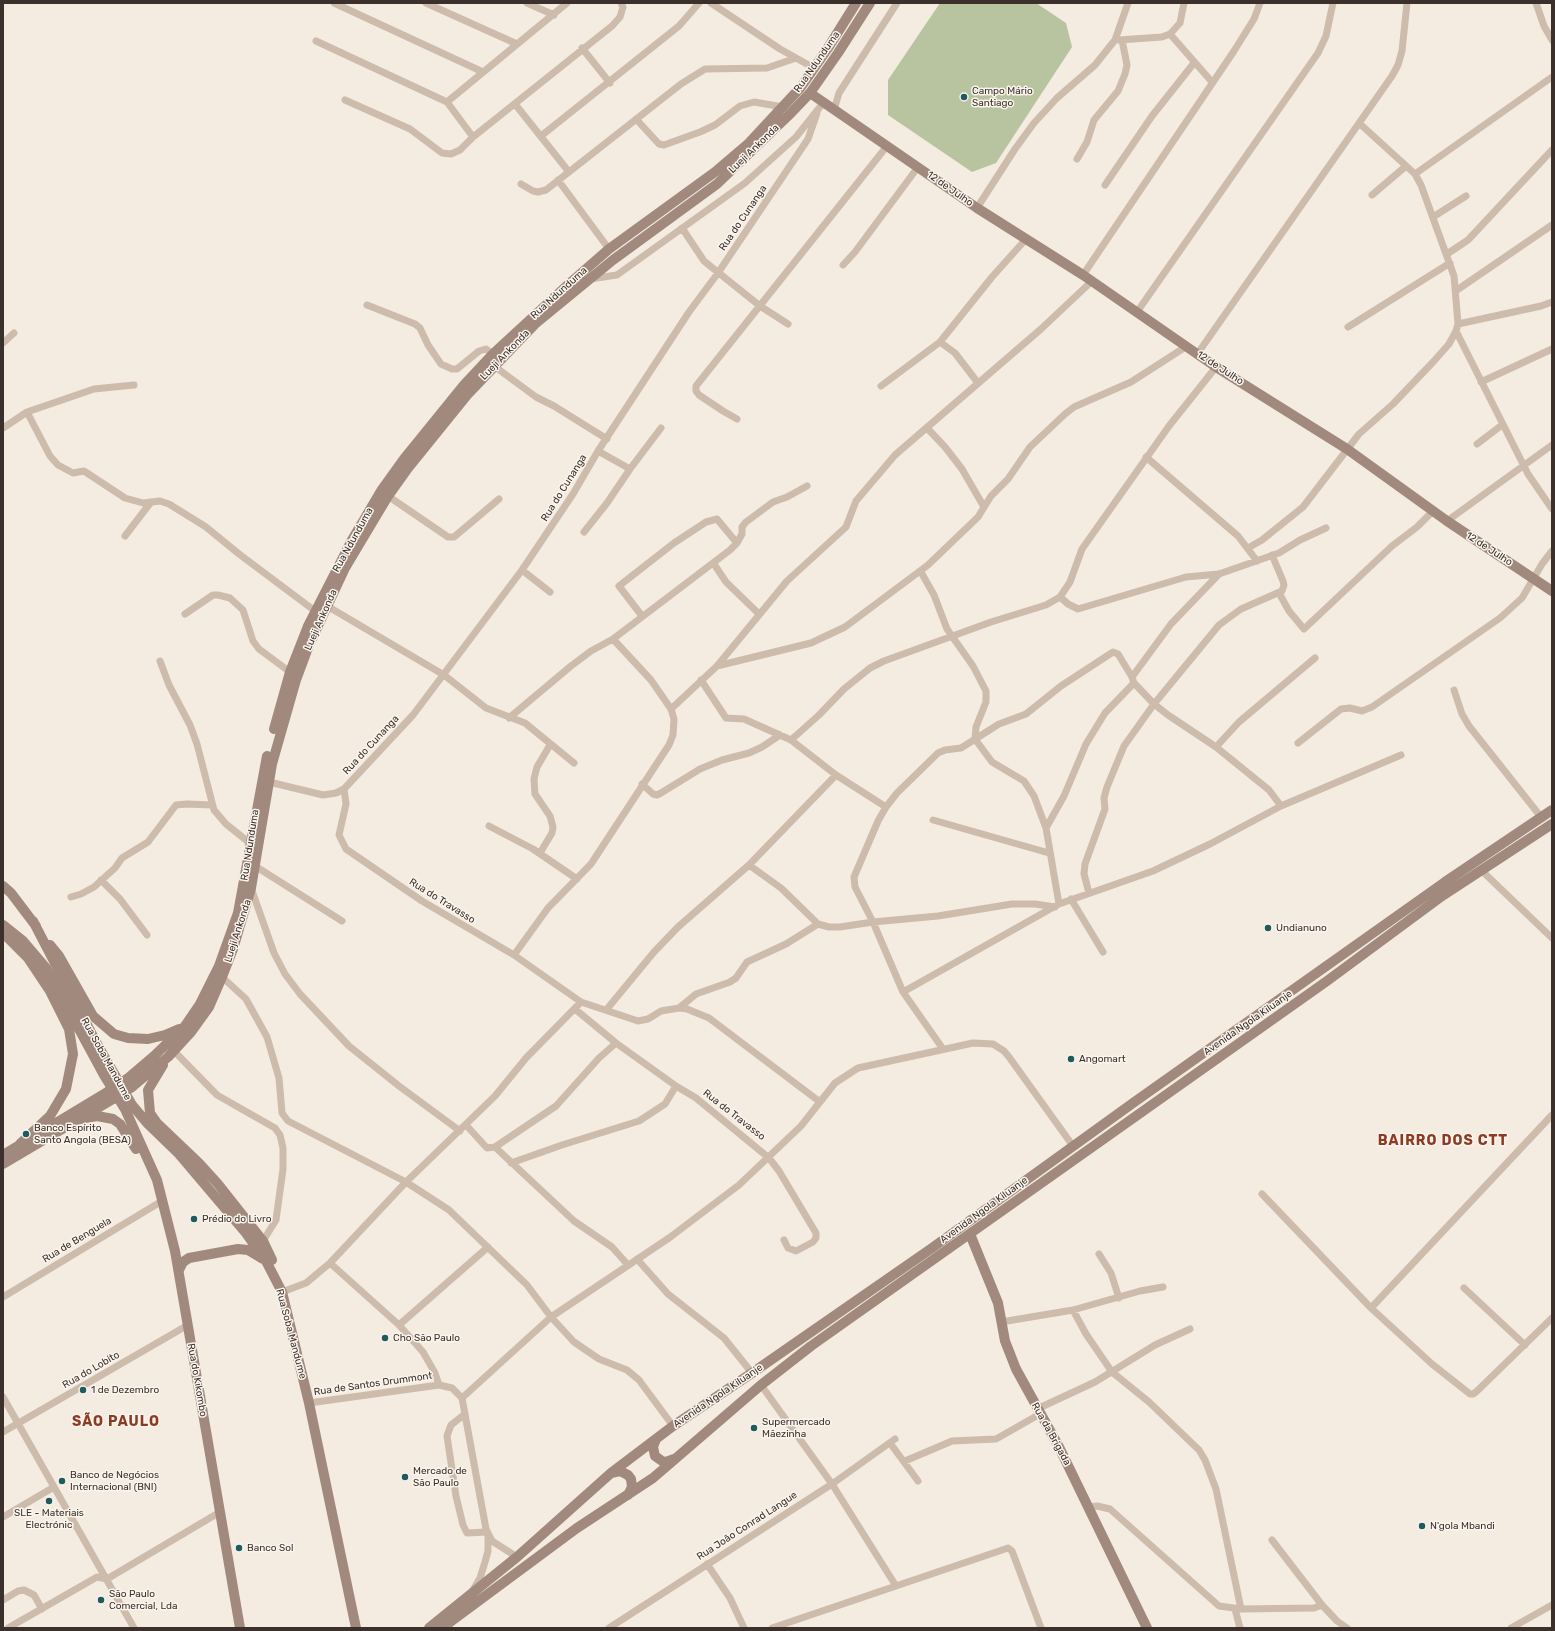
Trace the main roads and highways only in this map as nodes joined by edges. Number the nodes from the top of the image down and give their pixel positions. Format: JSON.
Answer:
{"nodes":[{"id":1,"x":856,"y":3,"type":"edge"},
{"id":2,"x":870,"y":3,"type":"edge"},
{"id":3,"x":810,"y":93,"type":"junction"},
{"id":4,"x":1552,"y":591,"type":"edge"},
{"id":5,"x":1552,"y":810,"type":"edge"},
{"id":6,"x":1552,"y":824,"type":"edge"},
{"id":7,"x":3,"y":886,"type":"edge"},
{"id":8,"x":33,"y":921,"type":"junction"},
{"id":9,"x":3,"y":925,"type":"edge"},
{"id":10,"x":3,"y":933,"type":"edge"},
{"id":11,"x":188,"y":1029,"type":"junction"},
{"id":12,"x":171,"y":1054,"type":"junction"},
{"id":13,"x":129,"y":1083,"type":"junction"},
{"id":14,"x":111,"y":1095,"type":"junction"},
{"id":15,"x":80,"y":1119,"type":"junction"},
{"id":16,"x":20,"y":1144,"type":"junction"},
{"id":17,"x":3,"y":1155,"type":"edge"},
{"id":18,"x":3,"y":1164,"type":"edge"},
{"id":19,"x":162,"y":1201,"type":"junction"},
{"id":20,"x":248,"y":1223,"type":"junction"},
{"id":21,"x":246,"y":1233,"type":"junction"},
{"id":22,"x":970,"y":1234,"type":"junction"},
{"id":23,"x":174,"y":1246,"type":"junction"},
{"id":24,"x":266,"y":1261,"type":"junction"},
{"id":25,"x":178,"y":1270,"type":"junction"},
{"id":26,"x":275,"y":1279,"type":"junction"},
{"id":27,"x":656,"y":1439,"type":"junction"},
{"id":28,"x":675,"y":1459,"type":"junction"},
{"id":29,"x":612,"y":1473,"type":"junction"},
{"id":30,"x":628,"y":1495,"type":"junction"},
{"id":31,"x":240,"y":1628,"type":"edge"},
{"id":32,"x":356,"y":1628,"type":"edge"},
{"id":33,"x":429,"y":1628,"type":"edge"},
{"id":34,"x":442,"y":1628,"type":"edge"},
{"id":35,"x":1147,"y":1628,"type":"edge"}],
"edges":[{"from":1,"to":11,"type":"main road","name":"Rua Ndunduma"},
{"from":2,"to":3,"type":"main road","name":"Lueji Ankonda"},
{"from":3,"to":4,"type":"main road","name":"12 de Julho"},
{"from":3,"to":11,"type":"main road","name":"Lueji Ankonda"},
{"from":5,"to":27,"type":"main road","name":"Avenida Ngola Kiluanje"},
{"from":6,"to":22,"type":"main road","name":"Avenida Ngola Kiluanje"},
{"from":7,"to":8,"type":"main road"},
{"from":8,"to":11,"type":"main road"},
{"from":8,"to":21,"type":"main road","name":"Rua Soba Mandume"},
{"from":9,"to":19,"type":"main road","name":"Rua do Kikombo"},
{"from":10,"to":16,"type":"main road"},
{"from":11,"to":12,"type":"main road","name":"Rua Ndunduma"},
{"from":11,"to":13,"type":"main road","name":"Rua Ndunduma"},
{"from":12,"to":13,"type":"main road","name":"Rua Ndunduma"},
{"from":12,"to":20,"type":"main road"},
{"from":13,"to":14,"type":"main road","name":"Rua Ndunduma","bridge":true},
{"from":14,"to":15,"type":"main road","name":"Rua Ndunduma"},
{"from":14,"to":16,"type":"main road","name":"Rua Ndunduma"},
{"from":15,"to":18,"type":"main road","name":"Rua Ndunduma"},
{"from":15,"to":19,"type":"main road"},
{"from":16,"to":17,"type":"main road","name":"Rua Ndunduma"},
{"from":19,"to":23,"type":"main road","name":"Rua do Kikombo"},
{"from":20,"to":21,"type":"main road"},
{"from":20,"to":26,"type":"main road"},
{"from":21,"to":23,"type":"main road"},
{"from":21,"to":24,"type":"main road","name":"Rua Soba Mandume"},
{"from":22,"to":28,"type":"main road","name":"Avenida Ngola Kiluanje"},
{"from":22,"to":35,"type":"main road","name":"Rua da Brigada"},
{"from":23,"to":25,"type":"main road","name":"Rua do Kikombo"},
{"from":24,"to":25,"type":"main road"},
{"from":24,"to":26,"type":"main road","name":"Rua Soba Mandume"},
{"from":25,"to":31,"type":"main road","name":"Rua do Kikombo"},
{"from":26,"to":32,"type":"main road","name":"Rua Soba Mandume"},
{"from":27,"to":28,"type":"main road"},
{"from":27,"to":29,"type":"main road","name":"Avenida Ngola Kiluanje"},
{"from":28,"to":30,"type":"main road","name":"Avenida Ngola Kiluanje"},
{"from":29,"to":30,"type":"main road"},
{"from":29,"to":33,"type":"main road","name":"Avenida Ngola Kiluanje"},
{"from":30,"to":34,"type":"main road","name":"Avenida Ngola Kiluanje"}]}
